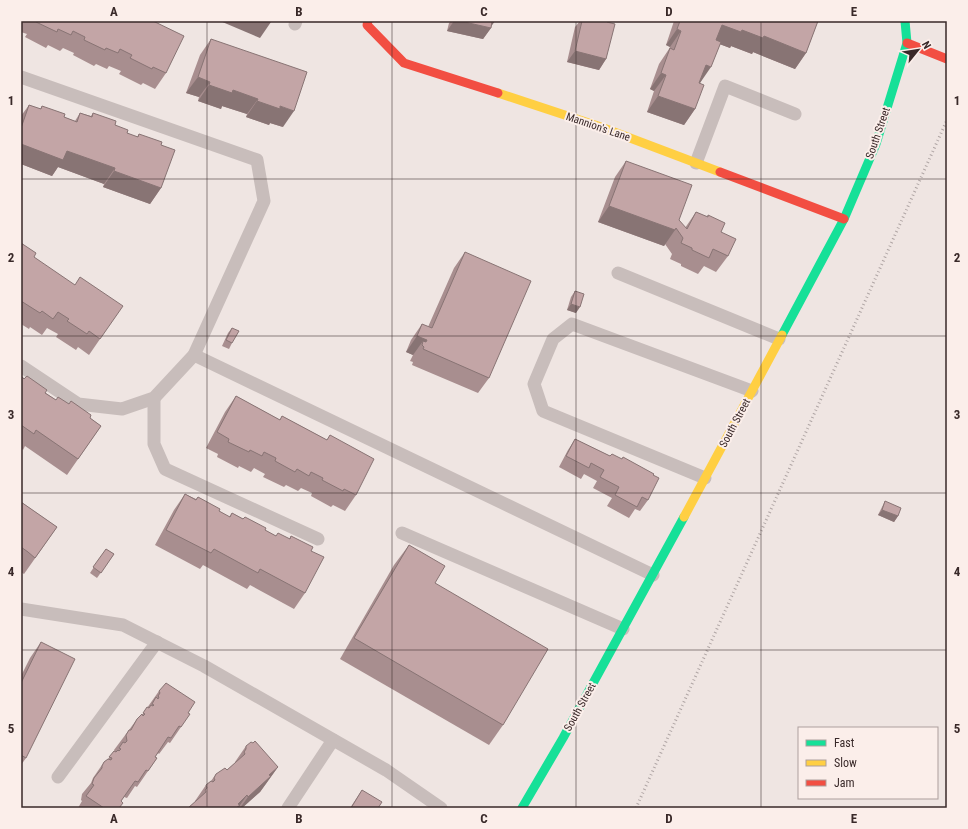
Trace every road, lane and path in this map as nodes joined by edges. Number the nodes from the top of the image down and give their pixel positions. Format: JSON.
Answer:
{"nodes":[{"id":1,"x":368,"y":21,"type":"edge"},
{"id":2,"x":905,"y":21,"type":"edge"},
{"id":3,"x":907,"y":43,"type":"junction"},
{"id":4,"x":947,"y":59,"type":"edge"},
{"id":5,"x":21,"y":78,"type":"edge"},
{"id":6,"x":796,"y":114,"type":"dead end"},
{"id":7,"x":696,"y":163,"type":"junction"},
{"id":8,"x":844,"y":219,"type":"junction"},
{"id":9,"x":618,"y":273,"type":"dead end"},
{"id":10,"x":780,"y":339,"type":"junction"},
{"id":11,"x":194,"y":355,"type":"junction"},
{"id":12,"x":21,"y":366,"type":"edge"},
{"id":13,"x":752,"y":391,"type":"junction"},
{"id":14,"x":154,"y":398,"type":"junction"},
{"id":15,"x":705,"y":478,"type":"junction"},
{"id":16,"x":402,"y":533,"type":"dead end"},
{"id":17,"x":318,"y":539,"type":"dead end"},
{"id":18,"x":653,"y":575,"type":"junction"},
{"id":19,"x":21,"y":609,"type":"edge"},
{"id":20,"x":623,"y":629,"type":"junction"},
{"id":21,"x":157,"y":642,"type":"junction"},
{"id":22,"x":333,"y":740,"type":"junction"},
{"id":23,"x":58,"y":777,"type":"dead end"},
{"id":24,"x":288,"y":808,"type":"edge"},
{"id":25,"x":441,"y":808,"type":"edge"},
{"id":26,"x":522,"y":808,"type":"edge"}],
"edges":[{"from":1,"to":7,"type":"main road","name":"Mannion's Lane"},
{"from":2,"to":3,"type":"main road","name":"South Street"},
{"from":3,"to":4,"type":"main road"},
{"from":3,"to":8,"type":"main road","name":"South Street"},
{"from":5,"to":11,"type":"lane"},
{"from":6,"to":7,"type":"lane"},
{"from":7,"to":8,"type":"main road","name":"Mannion's Lane"},
{"from":8,"to":10,"type":"main road","name":"South Street"},
{"from":9,"to":10,"type":"lane"},
{"from":10,"to":13,"type":"main road","name":"South Street"},
{"from":11,"to":14,"type":"lane"},
{"from":11,"to":18,"type":"lane"},
{"from":12,"to":14,"type":"lane"},
{"from":13,"to":15,"type":"main road","name":"South Street"},
{"from":13,"to":15,"type":"lane"},
{"from":14,"to":17,"type":"lane"},
{"from":15,"to":18,"type":"main road","name":"South Street"},
{"from":16,"to":20,"type":"lane"},
{"from":18,"to":20,"type":"main road","name":"South Street"},
{"from":19,"to":21,"type":"lane"},
{"from":20,"to":26,"type":"main road","name":"South Street"},
{"from":21,"to":22,"type":"lane"},
{"from":21,"to":23,"type":"lane"},
{"from":22,"to":24,"type":"lane"},
{"from":22,"to":25,"type":"lane"}]}
